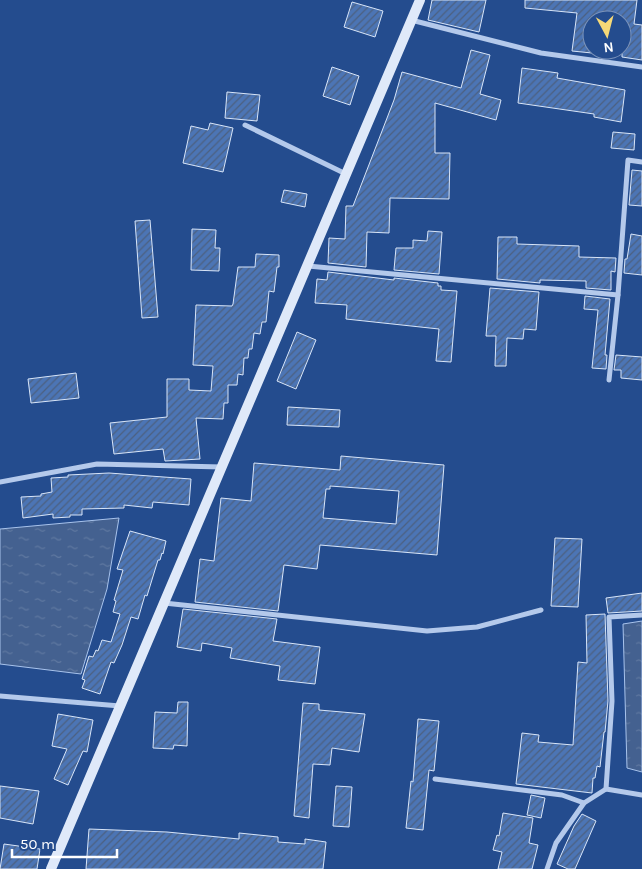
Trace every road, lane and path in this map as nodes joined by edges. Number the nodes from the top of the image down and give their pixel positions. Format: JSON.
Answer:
{"nodes":[{"id":1,"x":420,"y":0,"type":"edge"},
{"id":2,"x":412,"y":20,"type":"junction"},
{"id":3,"x":642,"y":67,"type":"edge"},
{"id":4,"x":245,"y":125,"type":"dead end"},
{"id":5,"x":642,"y":162,"type":"edge"},
{"id":6,"x":346,"y":174,"type":"junction"},
{"id":7,"x":308,"y":266,"type":"junction"},
{"id":8,"x":618,"y":295,"type":"junction"},
{"id":9,"x":609,"y":380,"type":"dead end"},
{"id":10,"x":222,"y":467,"type":"junction"},
{"id":11,"x":0,"y":482,"type":"edge"},
{"id":12,"x":164,"y":603,"type":"junction"},
{"id":13,"x":541,"y":610,"type":"dead end"},
{"id":14,"x":642,"y":614,"type":"edge"},
{"id":15,"x":0,"y":696,"type":"edge"},
{"id":16,"x":120,"y":706,"type":"junction"},
{"id":17,"x":435,"y":779,"type":"dead end"},
{"id":18,"x":606,"y":789,"type":"junction"},
{"id":19,"x":642,"y":795,"type":"edge"},
{"id":20,"x":584,"y":803,"type":"junction"},
{"id":21,"x":51,"y":869,"type":"edge"},
{"id":22,"x":546,"y":869,"type":"edge"}],
"edges":[{"from":1,"to":2,"type":"main road"},
{"from":2,"to":3,"type":"street"},
{"from":2,"to":6,"type":"main road"},
{"from":4,"to":6,"type":"street"},
{"from":5,"to":8,"type":"street"},
{"from":6,"to":7,"type":"main road"},
{"from":7,"to":8,"type":"street"},
{"from":7,"to":10,"type":"main road"},
{"from":8,"to":9,"type":"street"},
{"from":10,"to":11,"type":"street"},
{"from":10,"to":12,"type":"main road"},
{"from":12,"to":13,"type":"street"},
{"from":12,"to":16,"type":"main road"},
{"from":14,"to":18,"type":"street"},
{"from":15,"to":16,"type":"street"},
{"from":16,"to":21,"type":"main road"},
{"from":17,"to":20,"type":"street"},
{"from":18,"to":19,"type":"street"},
{"from":18,"to":20,"type":"street"},
{"from":20,"to":22,"type":"street"}]}
